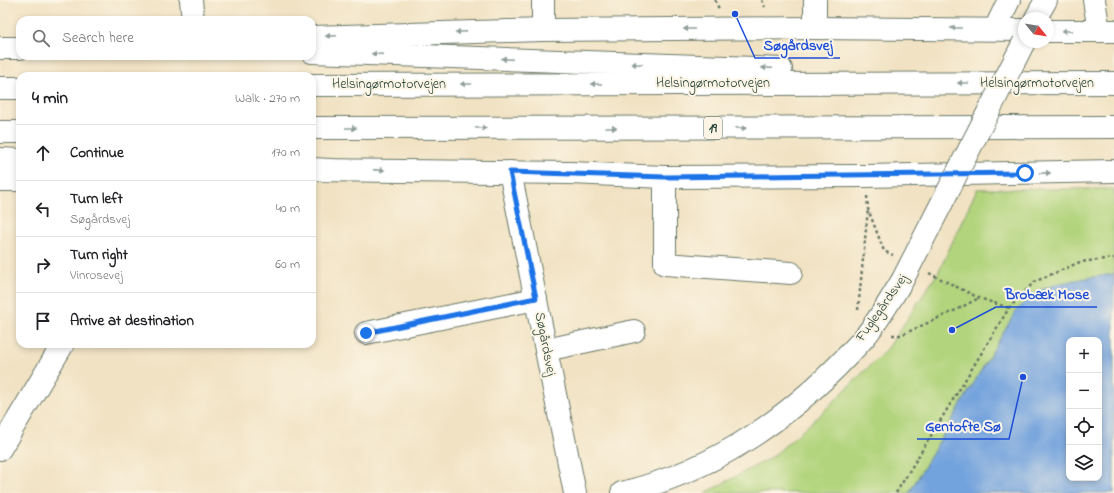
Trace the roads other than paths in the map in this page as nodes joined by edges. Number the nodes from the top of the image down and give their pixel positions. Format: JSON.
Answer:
{"nodes":[{"id":1,"x":191,"y":0,"type":"edge"},
{"id":2,"x":543,"y":0,"type":"edge"},
{"id":3,"x":815,"y":0,"type":"edge"},
{"id":4,"x":1009,"y":0,"type":"edge"},
{"id":5,"x":1046,"y":0,"type":"edge"},
{"id":6,"x":1094,"y":0,"type":"edge"},
{"id":7,"x":1039,"y":12,"type":"edge"},
{"id":8,"x":193,"y":16,"type":"edge"},
{"id":9,"x":815,"y":28,"type":"junction"},
{"id":10,"x":995,"y":29,"type":"junction"},
{"id":11,"x":543,"y":30,"type":"junction"},
{"id":12,"x":1018,"y":30,"type":"edge"},
{"id":13,"x":1054,"y":31,"type":"edge"},
{"id":14,"x":1107,"y":31,"type":"edge"},
{"id":15,"x":316,"y":37,"type":"edge"},
{"id":16,"x":0,"y":48,"type":"edge"},
{"id":17,"x":16,"y":48,"type":"edge"},
{"id":18,"x":1021,"y":48,"type":"edge"},
{"id":19,"x":316,"y":52,"type":"edge"},
{"id":20,"x":859,"y":82,"type":"junction"},
{"id":21,"x":1114,"y":82,"type":"edge"},
{"id":22,"x":316,"y":85,"type":"edge"},
{"id":23,"x":0,"y":88,"type":"edge"},
{"id":24,"x":16,"y":88,"type":"edge"},
{"id":25,"x":1114,"y":127,"type":"edge"},
{"id":26,"x":316,"y":128,"type":"edge"},
{"id":27,"x":0,"y":132,"type":"edge"},
{"id":28,"x":16,"y":132,"type":"edge"},
{"id":29,"x":0,"y":159,"type":"edge"},
{"id":30,"x":16,"y":160,"type":"edge"},
{"id":31,"x":318,"y":170,"type":"edge"},
{"id":32,"x":1114,"y":171,"type":"edge"},
{"id":33,"x":510,"y":172,"type":"junction"},
{"id":34,"x":665,"y":177,"type":"junction"},
{"id":35,"x":0,"y":180,"type":"edge"},
{"id":36,"x":16,"y":180,"type":"edge"},
{"id":37,"x":791,"y":273,"type":"dead end"},
{"id":38,"x":536,"y":298,"type":"junction"},
{"id":39,"x":634,"y":331,"type":"dead end"},
{"id":40,"x":366,"y":333,"type":"dead end"},
{"id":41,"x":61,"y":348,"type":"edge"},
{"id":42,"x":546,"y":350,"type":"junction"},
{"id":43,"x":0,"y":449,"type":"edge"},
{"id":44,"x":575,"y":493,"type":"edge"},
{"id":45,"x":622,"y":493,"type":"edge"}],
"edges":[{"from":1,"to":8,"type":"main road"},
{"from":2,"to":11,"type":"main road"},
{"from":3,"to":9,"type":"main road"},
{"from":4,"to":10,"type":"main road"},
{"from":5,"to":7,"type":"main road"},
{"from":6,"to":14,"type":"main road"},
{"from":10,"to":9,"type":"main road","one_way":true},
{"from":9,"to":11,"type":"main road","one_way":true},
{"from":10,"to":12,"type":"main road"},
{"from":11,"to":15,"type":"main road","one_way":true},
{"from":14,"to":13,"type":"main road","one_way":true},
{"from":16,"to":17,"type":"main road"},
{"from":18,"to":45,"type":"main road","name":"Fuglegårdsvej","bridge":true},
{"from":20,"to":19,"type":"main road","one_way":true},
{"from":21,"to":20,"type":"main road","name":"Helsingørmotorvejen","one_way":true},
{"from":20,"to":22,"type":"main road","name":"Helsingørmotorvejen","one_way":true},
{"from":23,"to":24,"type":"main road"},
{"from":26,"to":25,"type":"main road","number":"19","one_way":true},
{"from":27,"to":28,"type":"main road"},
{"from":29,"to":30,"type":"main road"},
{"from":31,"to":33,"type":"main road","one_way":true},
{"from":34,"to":32,"type":"main road","one_way":true},
{"from":33,"to":34,"type":"main road"},
{"from":33,"to":38,"type":"main road","name":"Søgårdsvej"},
{"from":34,"to":37,"type":"main road"},
{"from":35,"to":36,"type":"main road"},
{"from":38,"to":40,"type":"main road"},
{"from":38,"to":42,"type":"main road","name":"Søgårdsvej"},
{"from":39,"to":42,"type":"main road"},
{"from":41,"to":43,"type":"main road"},
{"from":42,"to":44,"type":"main road","name":"Søgårdsvej"}]}
